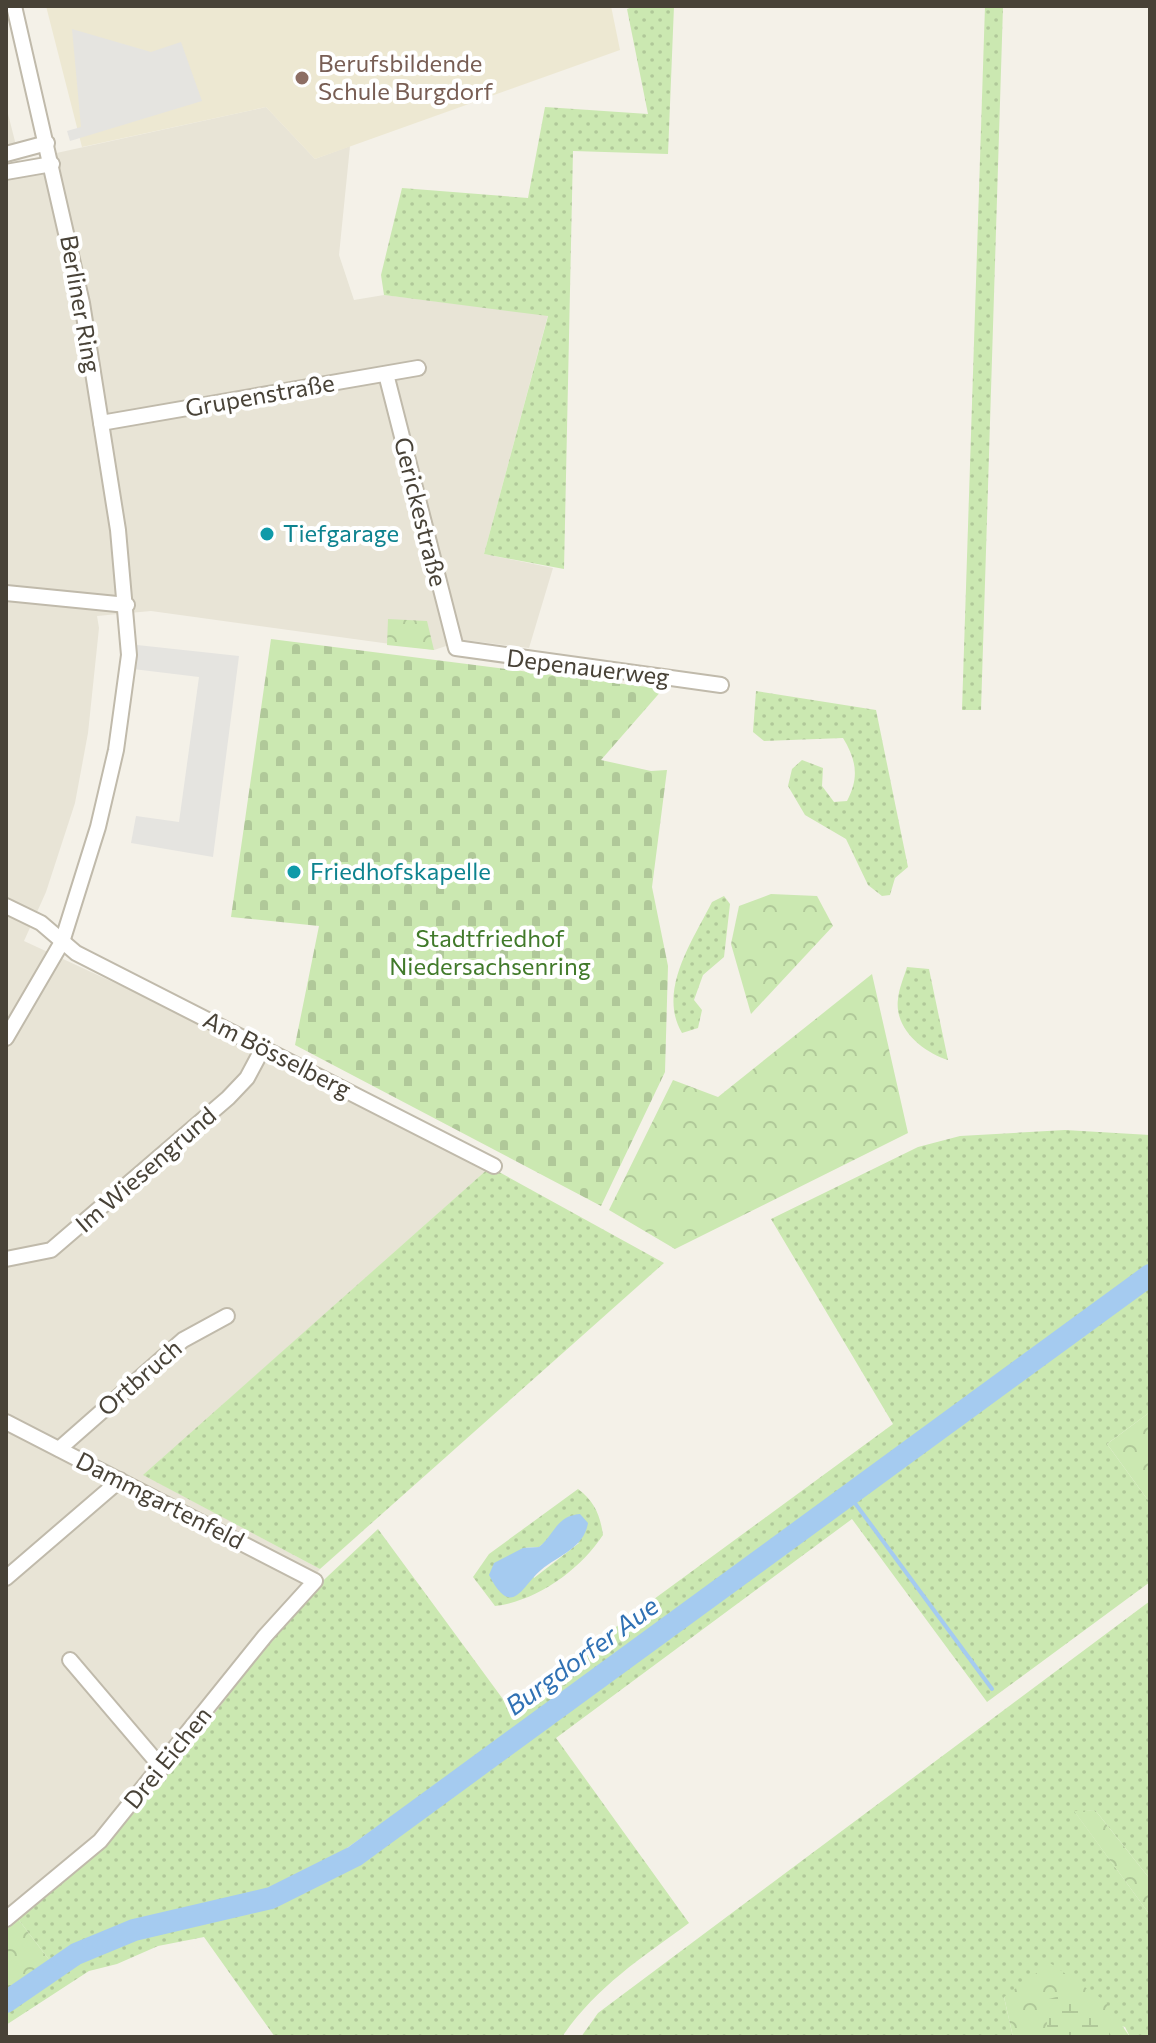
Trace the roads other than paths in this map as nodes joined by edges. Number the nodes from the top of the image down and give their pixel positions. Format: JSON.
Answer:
{"nodes":[{"id":1,"x":14,"y":6,"type":"edge"},
{"id":2,"x":47,"y":143,"type":"junction"},
{"id":3,"x":6,"y":154,"type":"edge"},
{"id":4,"x":52,"y":164,"type":"junction"},
{"id":5,"x":6,"y":172,"type":"edge"},
{"id":6,"x":418,"y":368,"type":"dead end"},
{"id":7,"x":386,"y":374,"type":"junction"},
{"id":8,"x":101,"y":423,"type":"junction"},
{"id":9,"x":6,"y":593,"type":"edge"},
{"id":10,"x":127,"y":605,"type":"junction"},
{"id":11,"x":456,"y":648,"type":"joint"},
{"id":12,"x":721,"y":685,"type":"dead end"},
{"id":13,"x":6,"y":906,"type":"edge"},
{"id":14,"x":62,"y":942,"type":"junction"},
{"id":15,"x":6,"y":1038,"type":"edge"},
{"id":16,"x":263,"y":1048,"type":"junction"},
{"id":17,"x":494,"y":1166,"type":"dead end"},
{"id":18,"x":6,"y":1259,"type":"edge"},
{"id":19,"x":227,"y":1316,"type":"dead end"},
{"id":20,"x":6,"y":1422,"type":"edge"},
{"id":21,"x":59,"y":1449,"type":"junction"},
{"id":22,"x":120,"y":1480,"type":"junction"},
{"id":23,"x":6,"y":1578,"type":"edge"},
{"id":24,"x":315,"y":1581,"type":"joint"},
{"id":25,"x":70,"y":1660,"type":"dead end"},
{"id":26,"x":162,"y":1768,"type":"junction"},
{"id":27,"x":6,"y":1919,"type":"edge"}],
"edges":[{"from":1,"to":2,"type":"street","name":"Berliner Ring"},
{"from":2,"to":3,"type":"street"},
{"from":2,"to":4,"type":"street","name":"Berliner Ring"},
{"from":4,"to":5,"type":"street"},
{"from":4,"to":8,"type":"street","name":"Berliner Ring"},
{"from":6,"to":7,"type":"street","name":"Grupenstraße"},
{"from":7,"to":8,"type":"street","name":"Grupenstraße"},
{"from":7,"to":11,"type":"street","name":"Gerickestraße"},
{"from":8,"to":10,"type":"street","name":"Berliner Ring"},
{"from":9,"to":10,"type":"street"},
{"from":10,"to":14,"type":"street","name":"Berliner Ring"},
{"from":11,"to":12,"type":"street","name":"Depenauerweg"},
{"from":13,"to":14,"type":"street","name":"Am Bösselberg"},
{"from":14,"to":15,"type":"street","name":"Berliner Ring"},
{"from":14,"to":16,"type":"street","name":"Am Bösselberg"},
{"from":16,"to":17,"type":"street","name":"Am Bösselberg"},
{"from":16,"to":18,"type":"street","name":"Im Wiesengrund"},
{"from":19,"to":21,"type":"street","name":"Ortbruch"},
{"from":20,"to":21,"type":"street","name":"Dammgartenfeld"},
{"from":21,"to":22,"type":"street","name":"Dammgartenfeld"},
{"from":22,"to":23,"type":"street"},
{"from":22,"to":24,"type":"street","name":"Dammgartenfeld"},
{"from":24,"to":26,"type":"street","name":"Drei Eichen"},
{"from":25,"to":26,"type":"street"},
{"from":26,"to":27,"type":"street","name":"Drei Eichen"}]}
